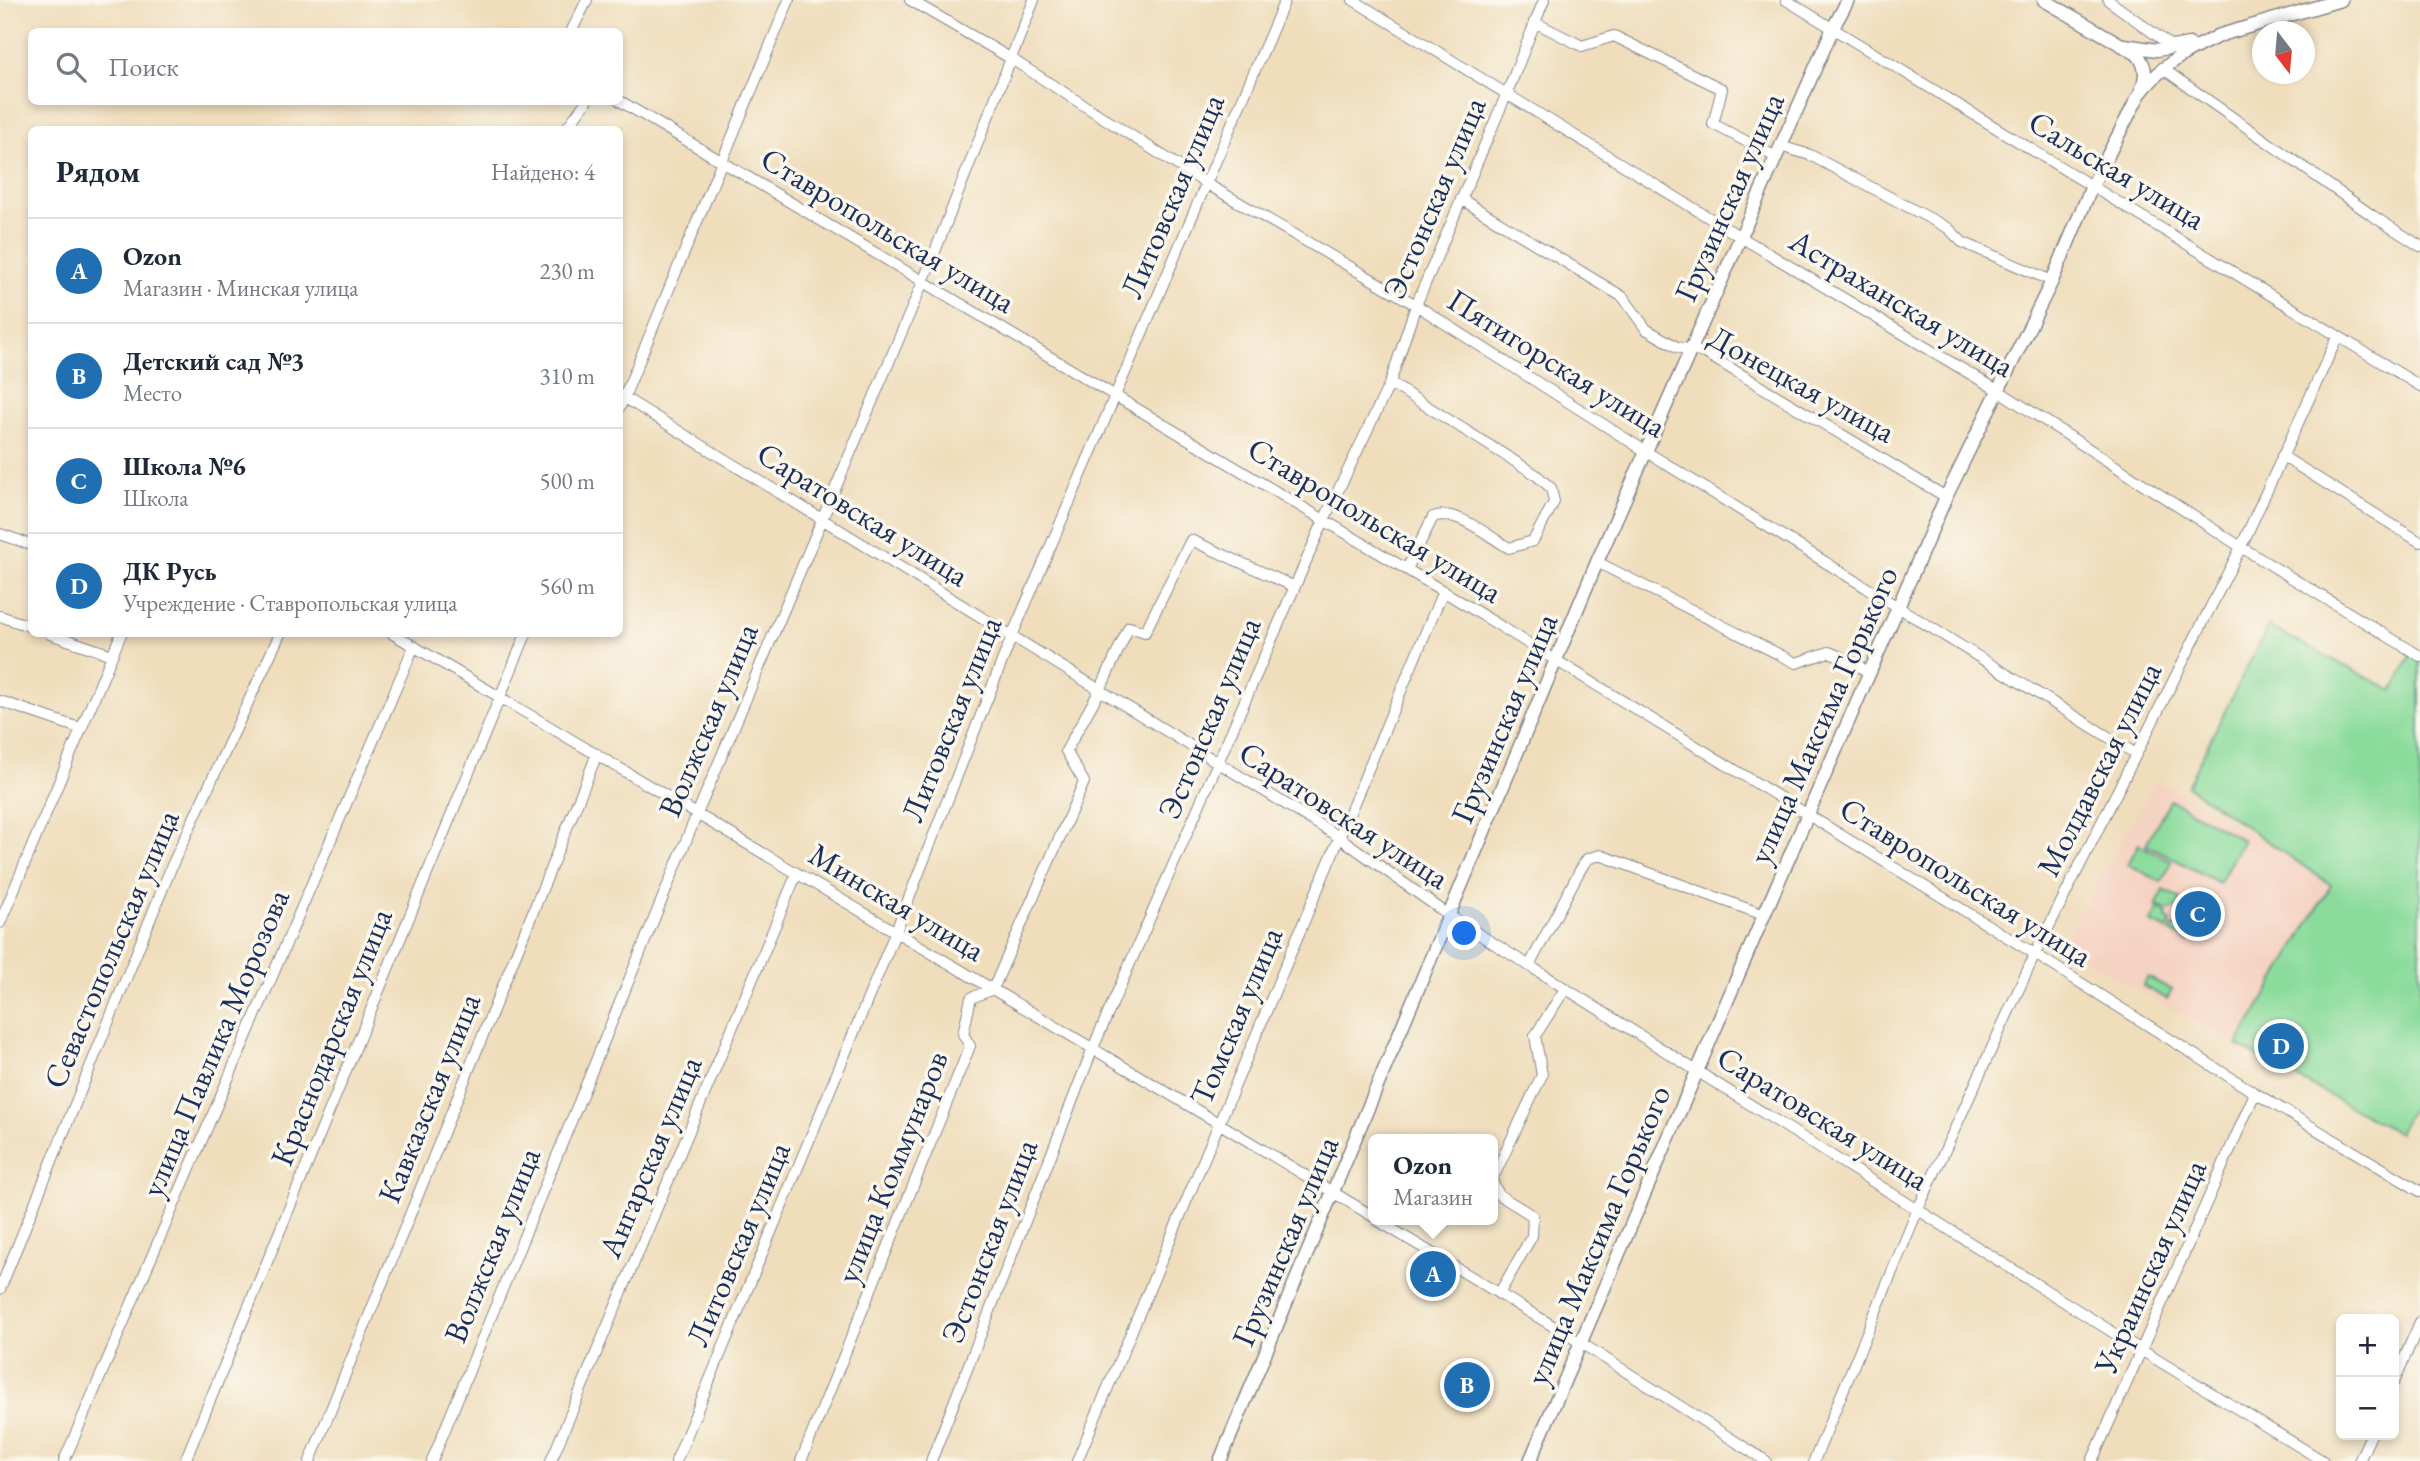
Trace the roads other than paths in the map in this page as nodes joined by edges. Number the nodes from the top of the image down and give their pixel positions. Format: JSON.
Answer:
{"nodes":[{"id":1,"x":587,"y":0,"type":"edge"},
{"id":2,"x":789,"y":0,"type":"edge"},
{"id":3,"x":910,"y":0,"type":"edge"},
{"id":4,"x":1034,"y":0,"type":"edge"},
{"id":5,"x":1285,"y":0,"type":"edge"},
{"id":6,"x":1353,"y":0,"type":"edge"},
{"id":7,"x":1544,"y":0,"type":"edge"},
{"id":8,"x":1786,"y":0,"type":"edge"},
{"id":9,"x":1848,"y":0,"type":"edge"},
{"id":10,"x":2044,"y":0,"type":"edge"},
{"id":11,"x":2108,"y":0,"type":"edge"},
{"id":12,"x":2341,"y":0,"type":"edge"},
{"id":13,"x":1534,"y":22,"type":"junction"},
{"id":14,"x":573,"y":28,"type":"edge"},
{"id":15,"x":1833,"y":28,"type":"junction"},
{"id":16,"x":2224,"y":34,"type":"junction"},
{"id":17,"x":2124,"y":45,"type":"junction"},
{"id":18,"x":2174,"y":48,"type":"junction"},
{"id":19,"x":1010,"y":58,"type":"junction"},
{"id":20,"x":2162,"y":68,"type":"junction"},
{"id":21,"x":1507,"y":93,"type":"junction"},
{"id":22,"x":2139,"y":95,"type":"junction"},
{"id":23,"x":623,"y":103,"type":"edge"},
{"id":24,"x":584,"y":105,"type":"edge"},
{"id":25,"x":568,"y":126,"type":"edge"},
{"id":26,"x":1778,"y":152,"type":"junction"},
{"id":27,"x":722,"y":162,"type":"junction"},
{"id":28,"x":1207,"y":184,"type":"junction"},
{"id":29,"x":2092,"y":186,"type":"junction"},
{"id":30,"x":1461,"y":199,"type":"junction"},
{"id":31,"x":1739,"y":236,"type":"junction"},
{"id":32,"x":2420,"y":246,"type":"edge"},
{"id":33,"x":2052,"y":281,"type":"junction"},
{"id":34,"x":923,"y":282,"type":"junction"},
{"id":35,"x":1416,"y":305,"type":"junction"},
{"id":36,"x":2338,"y":336,"type":"junction"},
{"id":37,"x":1689,"y":349,"type":"junction"},
{"id":38,"x":1390,"y":383,"type":"junction"},
{"id":39,"x":2420,"y":386,"type":"edge"},
{"id":40,"x":1999,"y":391,"type":"junction"},
{"id":41,"x":623,"y":395,"type":"edge"},
{"id":42,"x":1114,"y":395,"type":"junction"},
{"id":43,"x":623,"y":401,"type":"edge"},
{"id":44,"x":1645,"y":451,"type":"junction"},
{"id":45,"x":2282,"y":456,"type":"junction"},
{"id":46,"x":1947,"y":497,"type":"junction"},
{"id":47,"x":822,"y":519,"type":"junction"},
{"id":48,"x":1324,"y":520,"type":"junction"},
{"id":49,"x":0,"y":534,"type":"edge"},
{"id":50,"x":2420,"y":542,"type":"edge"},
{"id":51,"x":28,"y":544,"type":"edge"},
{"id":52,"x":2241,"y":547,"type":"junction"},
{"id":53,"x":1597,"y":562,"type":"junction"},
{"id":54,"x":1407,"y":569,"type":"junction"},
{"id":55,"x":1295,"y":587,"type":"junction"},
{"id":56,"x":1443,"y":590,"type":"junction"},
{"id":57,"x":1898,"y":607,"type":"junction"},
{"id":58,"x":0,"y":616,"type":"edge"},
{"id":59,"x":28,"y":626,"type":"edge"},
{"id":60,"x":1012,"y":636,"type":"junction"},
{"id":61,"x":59,"y":637,"type":"edge"},
{"id":62,"x":120,"y":637,"type":"edge"},
{"id":63,"x":279,"y":637,"type":"edge"},
{"id":64,"x":398,"y":637,"type":"edge"},
{"id":65,"x":525,"y":637,"type":"edge"},
{"id":66,"x":414,"y":646,"type":"junction"},
{"id":67,"x":112,"y":655,"type":"junction"},
{"id":68,"x":2420,"y":656,"type":"edge"},
{"id":69,"x":1556,"y":661,"type":"junction"},
{"id":70,"x":1869,"y":673,"type":"junction"},
{"id":71,"x":1100,"y":690,"type":"junction"},
{"id":72,"x":500,"y":696,"type":"junction"},
{"id":73,"x":0,"y":701,"type":"edge"},
{"id":74,"x":82,"y":729,"type":"junction"},
{"id":75,"x":597,"y":754,"type":"junction"},
{"id":76,"x":2136,"y":754,"type":"junction"},
{"id":77,"x":1219,"y":763,"type":"junction"},
{"id":78,"x":697,"y":814,"type":"junction"},
{"id":79,"x":1808,"y":815,"type":"junction"},
{"id":80,"x":1339,"y":837,"type":"junction"},
{"id":81,"x":797,"y":873,"type":"junction"},
{"id":82,"x":1764,"y":915,"type":"junction"},
{"id":83,"x":1450,"y":916,"type":"junction"},
{"id":84,"x":0,"y":923,"type":"edge"},
{"id":85,"x":895,"y":932,"type":"junction"},
{"id":86,"x":2035,"y":954,"type":"junction"},
{"id":87,"x":1529,"y":966,"type":"junction"},
{"id":88,"x":993,"y":989,"type":"junction"},
{"id":89,"x":1564,"y":989,"type":"junction"},
{"id":90,"x":1093,"y":1048,"type":"junction"},
{"id":91,"x":1698,"y":1070,"type":"junction"},
{"id":92,"x":2255,"y":1093,"type":"junction"},
{"id":93,"x":1220,"y":1124,"type":"junction"},
{"id":94,"x":1498,"y":1170,"type":"edge"},
{"id":95,"x":2420,"y":1191,"type":"edge"},
{"id":96,"x":1333,"y":1193,"type":"junction"},
{"id":97,"x":1498,"y":1193,"type":"edge"},
{"id":98,"x":1918,"y":1209,"type":"junction"},
{"id":99,"x":1368,"y":1215,"type":"edge"},
{"id":100,"x":1385,"y":1225,"type":"edge"},
{"id":101,"x":0,"y":1289,"type":"edge"},
{"id":102,"x":1499,"y":1294,"type":"junction"},
{"id":103,"x":2420,"y":1322,"type":"edge"},
{"id":104,"x":1581,"y":1343,"type":"junction"},
{"id":105,"x":2141,"y":1350,"type":"junction"},
{"id":106,"x":2396,"y":1377,"type":"edge"},
{"id":107,"x":2369,"y":1440,"type":"edge"},
{"id":108,"x":64,"y":1461,"type":"edge"},
{"id":109,"x":185,"y":1461,"type":"edge"},
{"id":110,"x":310,"y":1461,"type":"edge"},
{"id":111,"x":432,"y":1461,"type":"edge"},
{"id":112,"x":551,"y":1461,"type":"edge"},
{"id":113,"x":676,"y":1461,"type":"edge"},
{"id":114,"x":801,"y":1461,"type":"edge"},
{"id":115,"x":931,"y":1461,"type":"edge"},
{"id":116,"x":1077,"y":1461,"type":"edge"},
{"id":117,"x":1220,"y":1461,"type":"edge"},
{"id":118,"x":1530,"y":1461,"type":"edge"},
{"id":119,"x":1766,"y":1461,"type":"edge"},
{"id":120,"x":1814,"y":1461,"type":"edge"},
{"id":121,"x":2092,"y":1461,"type":"edge"},
{"id":122,"x":2323,"y":1461,"type":"edge"},
{"id":123,"x":2359,"y":1461,"type":"edge"}],
"edges":[{"from":1,"to":14,"type":"street"},
{"from":2,"to":27,"type":"street"},
{"from":3,"to":19,"type":"street","name":"Пятигорская улица"},
{"from":4,"to":19,"type":"street","name":"Волжская улица"},
{"from":5,"to":28,"type":"street","name":"Литовская улица"},
{"from":6,"to":21,"type":"street","name":"Астраханская улица"},
{"from":7,"to":13,"type":"street","name":"Эстонская улица"},
{"from":8,"to":15,"type":"street","name":"Сальская улица"},
{"from":9,"to":15,"type":"main road","name":"Грузинская улица"},
{"from":10,"to":17,"type":"main road"},
{"from":11,"to":18,"type":"street"},
{"from":12,"to":16,"type":"main road"},
{"from":13,"to":21,"type":"street","name":"Эстонская улица"},
{"from":13,"to":26,"type":"street"},
{"from":15,"to":26,"type":"main road","name":"Грузинская улица"},
{"from":15,"to":29,"type":"street","name":"Сальская улица"},
{"from":16,"to":18,"type":"main road"},
{"from":16,"to":20,"type":"main road","name":"улица Максима Горького"},
{"from":17,"to":18,"type":"main road"},
{"from":17,"to":22,"type":"main road"},
{"from":19,"to":28,"type":"street","name":"Пятигорская улица"},
{"from":19,"to":34,"type":"street","name":"Волжская улица"},
{"from":20,"to":22,"type":"main road","name":"улица Максима Горького"},
{"from":20,"to":32,"type":"street"},
{"from":21,"to":30,"type":"street","name":"Эстонская улица"},
{"from":21,"to":31,"type":"street","name":"Астраханская улица"},
{"from":22,"to":29,"type":"main road","name":"улица Максима Горького"},
{"from":23,"to":27,"type":"street","name":"Ставропольская улица"},
{"from":24,"to":25,"type":"street"},
{"from":26,"to":31,"type":"main road","name":"Грузинская улица"},
{"from":26,"to":33,"type":"street"},
{"from":27,"to":34,"type":"street","name":"Ставропольская улица"},
{"from":27,"to":41,"type":"street"},
{"from":28,"to":35,"type":"street","name":"Пятигорская улица"},
{"from":28,"to":42,"type":"street","name":"Литовская улица"},
{"from":29,"to":33,"type":"main road","name":"улица Максима Горького"},
{"from":29,"to":36,"type":"street","name":"Сальская улица"},
{"from":30,"to":35,"type":"street","name":"Эстонская улица"},
{"from":30,"to":37,"type":"street","name":"Донецкая улица"},
{"from":31,"to":37,"type":"main road","name":"Грузинская улица"},
{"from":31,"to":40,"type":"street","name":"Астраханская улица"},
{"from":33,"to":40,"type":"main road","name":"улица Максима Горького"},
{"from":34,"to":42,"type":"street","name":"Ставропольская улица"},
{"from":34,"to":47,"type":"street","name":"Волжская улица"},
{"from":35,"to":38,"type":"street","name":"Эстонская улица"},
{"from":35,"to":44,"type":"street","name":"Пятигорская улица"},
{"from":36,"to":39,"type":"street","name":"Сальская улица"},
{"from":36,"to":45,"type":"street","name":"Молдавская улица"},
{"from":37,"to":44,"type":"main road","name":"Грузинская улица"},
{"from":37,"to":46,"type":"street","name":"Донецкая улица"},
{"from":38,"to":48,"type":"street","name":"Эстонская улица"},
{"from":38,"to":54,"type":"street"},
{"from":40,"to":46,"type":"main road","name":"улица Максима Горького"},
{"from":40,"to":52,"type":"street","name":"Астраханская улица"},
{"from":42,"to":48,"type":"street","name":"Ставропольская улица"},
{"from":42,"to":60,"type":"street","name":"Литовская улица"},
{"from":43,"to":47,"type":"street","name":"Саратовская улица"},
{"from":44,"to":53,"type":"main road","name":"Грузинская улица"},
{"from":44,"to":57,"type":"street","name":"Пятигорская улица"},
{"from":45,"to":50,"type":"street"},
{"from":45,"to":52,"type":"street","name":"Молдавская улица"},
{"from":46,"to":57,"type":"main road","name":"улица Максима Горького"},
{"from":47,"to":60,"type":"street","name":"Саратовская улица"},
{"from":47,"to":78,"type":"street","name":"Волжская улица"},
{"from":48,"to":54,"type":"street","name":"Ставропольская улица"},
{"from":48,"to":55,"type":"street","name":"Эстонская улица"},
{"from":49,"to":51,"type":"street"},
{"from":52,"to":68,"type":"street","name":"Астраханская улица"},
{"from":52,"to":76,"type":"street","name":"Молдавская улица"},
{"from":53,"to":69,"type":"main road","name":"Грузинская улица"},
{"from":53,"to":70,"type":"street"},
{"from":54,"to":56,"type":"street","name":"Ставропольская улица"},
{"from":55,"to":71,"type":"street","name":"улица Коммунаров"},
{"from":55,"to":77,"type":"street","name":"Эстонская улица"},
{"from":56,"to":69,"type":"street","name":"Ставропольская улица"},
{"from":56,"to":80,"type":"street","name":"Томская улица"},
{"from":57,"to":70,"type":"main road","name":"улица Максима Горького"},
{"from":57,"to":76,"type":"street","name":"Пятигорская улица"},
{"from":58,"to":59,"type":"street"},
{"from":60,"to":71,"type":"street","name":"Саратовская улица"},
{"from":60,"to":85,"type":"street","name":"Литовская улица"},
{"from":61,"to":67,"type":"street"},
{"from":62,"to":67,"type":"street"},
{"from":63,"to":101,"type":"street","name":"Севастопольская улица"},
{"from":64,"to":66,"type":"street","name":"Минская улица"},
{"from":65,"to":72,"type":"street","name":"Краснодарская улица"},
{"from":66,"to":72,"type":"street","name":"Минская улица"},
{"from":66,"to":108,"type":"street","name":"улица Павлика Морозова"},
{"from":67,"to":74,"type":"street"},
{"from":69,"to":79,"type":"street","name":"Ставропольская улица"},
{"from":69,"to":83,"type":"main road","name":"Грузинская улица"},
{"from":70,"to":79,"type":"main road","name":"улица Максима Горького"},
{"from":71,"to":77,"type":"street","name":"Саратовская улица"},
{"from":71,"to":88,"type":"street","name":"улица Коммунаров"},
{"from":72,"to":75,"type":"street","name":"Минская улица"},
{"from":72,"to":109,"type":"street","name":"Краснодарская улица"},
{"from":73,"to":74,"type":"street"},
{"from":74,"to":84,"type":"street"},
{"from":75,"to":78,"type":"street","name":"Минская улица"},
{"from":75,"to":110,"type":"street","name":"Кавказская улица"},
{"from":76,"to":86,"type":"street","name":"Молдавская улица"},
{"from":77,"to":80,"type":"street","name":"Саратовская улица"},
{"from":77,"to":90,"type":"street","name":"Эстонская улица"},
{"from":78,"to":81,"type":"street","name":"Минская улица"},
{"from":78,"to":111,"type":"street","name":"Волжская улица"},
{"from":79,"to":82,"type":"main road","name":"улица Максима Горького"},
{"from":79,"to":86,"type":"street","name":"Ставропольская улица"},
{"from":80,"to":83,"type":"street","name":"Саратовская улица"},
{"from":80,"to":93,"type":"street","name":"Томская улица"},
{"from":81,"to":85,"type":"street","name":"Минская улица"},
{"from":81,"to":112,"type":"street","name":"Ангарская улица"},
{"from":82,"to":87,"type":"street"},
{"from":82,"to":91,"type":"main road","name":"улица Максима Горького"},
{"from":83,"to":87,"type":"street","name":"Саратовская улица"},
{"from":83,"to":96,"type":"main road","name":"Грузинская улица"},
{"from":85,"to":88,"type":"street","name":"Минская улица"},
{"from":85,"to":113,"type":"street","name":"Литовская улица"},
{"from":86,"to":92,"type":"street","name":"Ставропольская улица"},
{"from":86,"to":98,"type":"street","name":"Молдавская улица"},
{"from":87,"to":89,"type":"street","name":"Саратовская улица"},
{"from":88,"to":90,"type":"street","name":"Минская улица"},
{"from":88,"to":114,"type":"street","name":"улица Коммунаров"},
{"from":89,"to":91,"type":"street","name":"Саратовская улица"},
{"from":89,"to":94,"type":"street"},
{"from":90,"to":93,"type":"street","name":"Минская улица"},
{"from":90,"to":115,"type":"street","name":"Эстонская улица"},
{"from":91,"to":98,"type":"street","name":"Саратовская улица"},
{"from":91,"to":104,"type":"main road","name":"улица Максима Горького"},
{"from":92,"to":95,"type":"street","name":"Ставропольская улица"},
{"from":92,"to":105,"type":"street","name":"Украинская улица"},
{"from":93,"to":96,"type":"street","name":"Минская улица"},
{"from":93,"to":116,"type":"street","name":"Томская улица"},
{"from":96,"to":99,"type":"street","name":"Минская улица"},
{"from":96,"to":117,"type":"main road","name":"Грузинская улица"},
{"from":97,"to":102,"type":"street"},
{"from":98,"to":105,"type":"street","name":"Саратовская улица"},
{"from":98,"to":120,"type":"street","name":"Молдавская улица"},
{"from":100,"to":102,"type":"street","name":"Минская улица"},
{"from":102,"to":104,"type":"street","name":"Минская улица"},
{"from":103,"to":106,"type":"street"},
{"from":104,"to":118,"type":"main road","name":"улица Максима Горького"},
{"from":104,"to":119,"type":"street","name":"Минская улица"},
{"from":105,"to":121,"type":"street","name":"Украинская улица"},
{"from":105,"to":122,"type":"street","name":"Саратовская улица"},
{"from":107,"to":123,"type":"street"}]}
